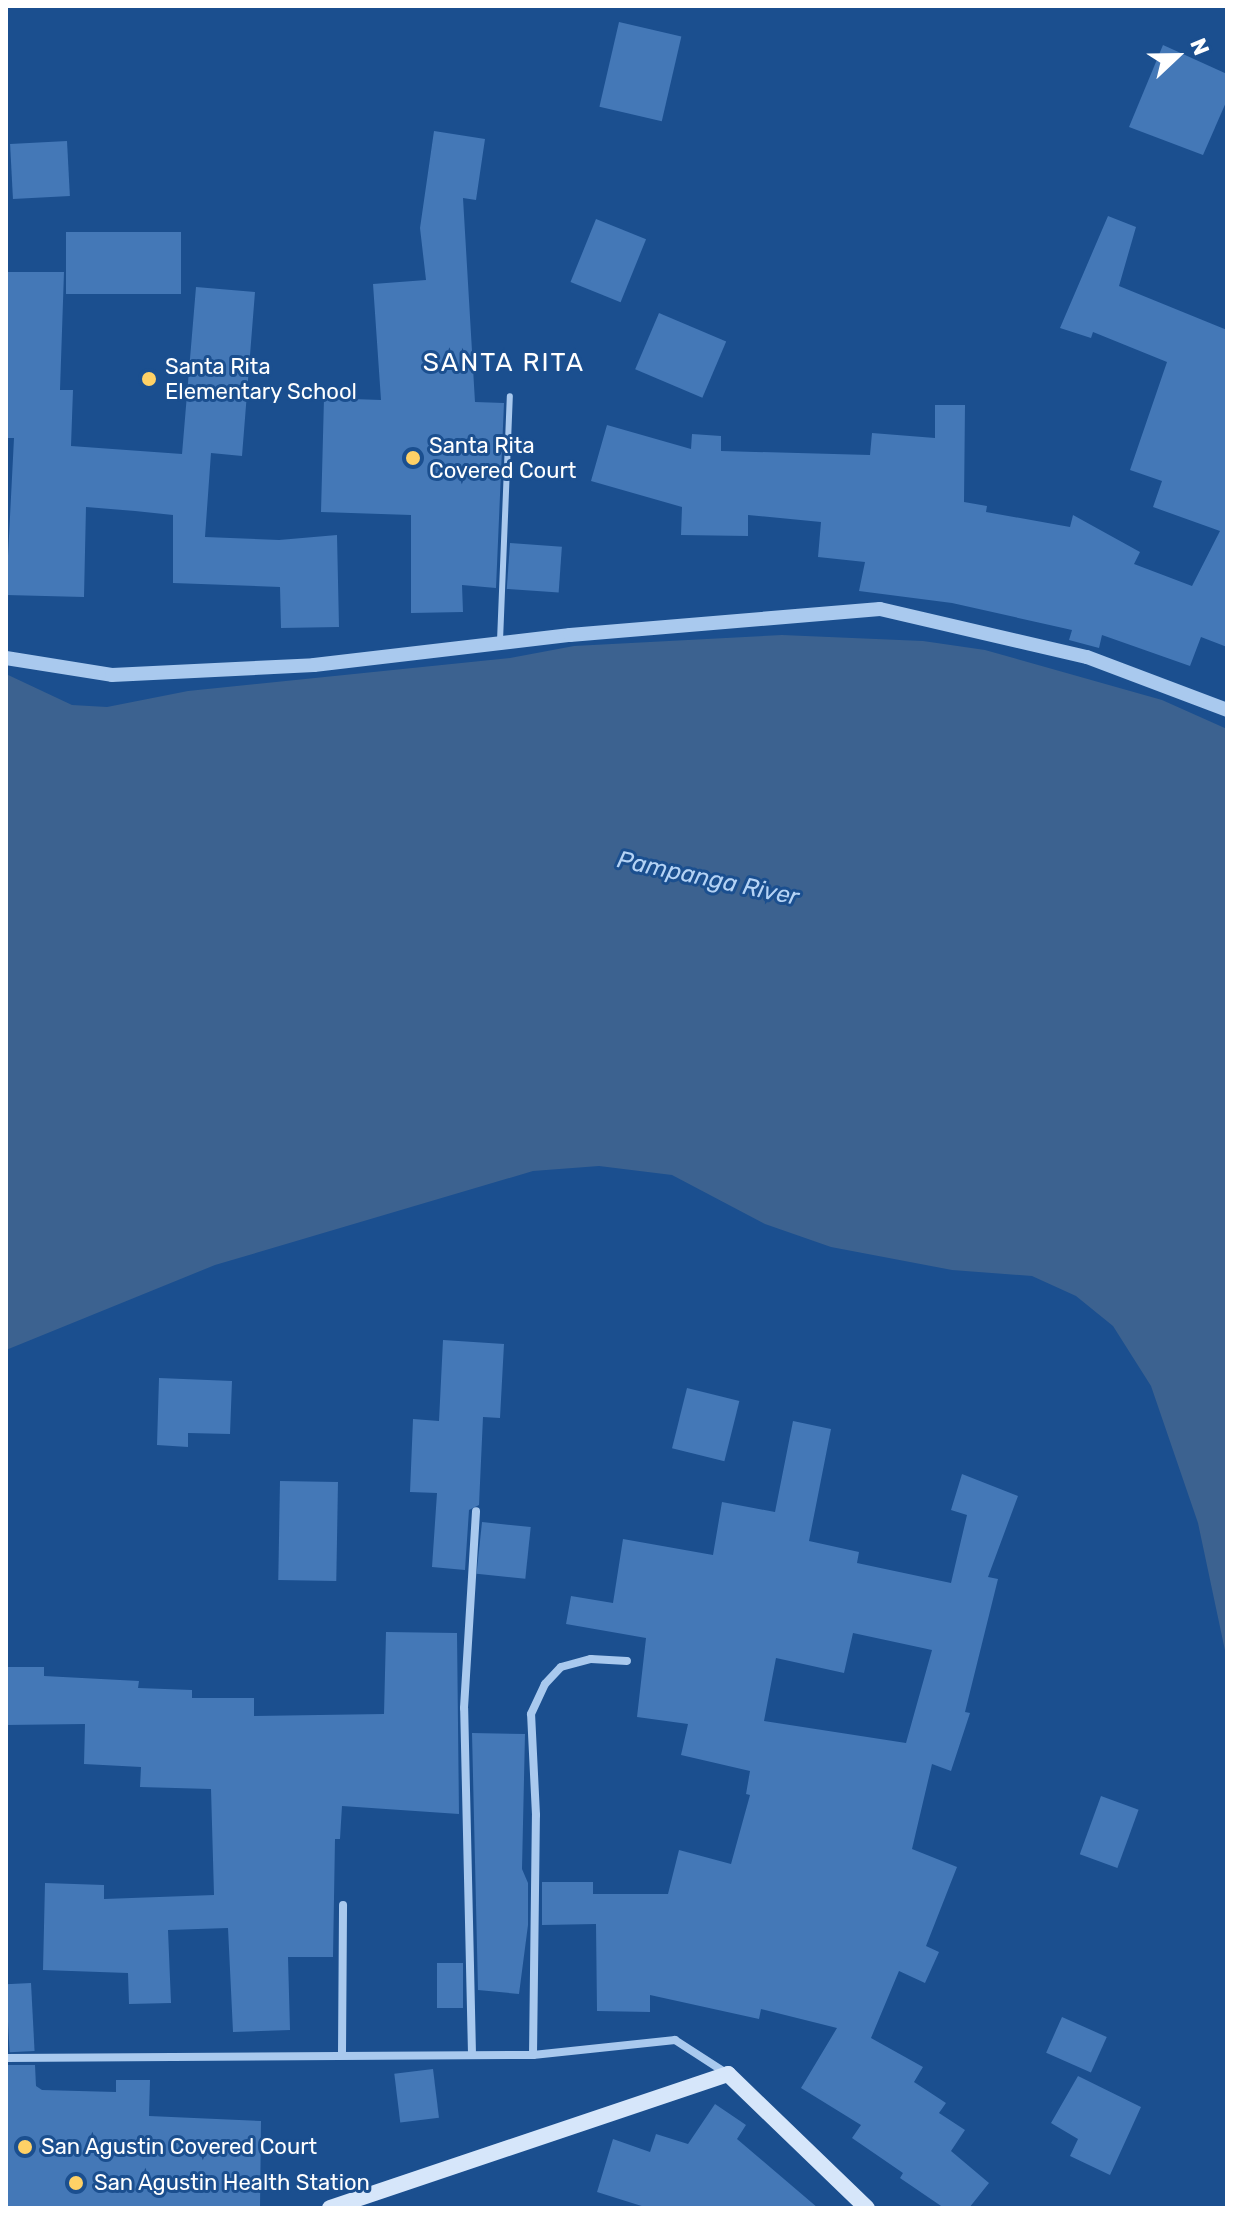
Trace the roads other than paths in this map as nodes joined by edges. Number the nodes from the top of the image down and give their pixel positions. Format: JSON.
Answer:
{"nodes":[{"id":1,"x":510,"y":396,"type":"dead end"},
{"id":2,"x":500,"y":643,"type":"junction"},
{"id":3,"x":6,"y":658,"type":"edge"},
{"id":4,"x":1227,"y":710,"type":"edge"},
{"id":5,"x":476,"y":1511,"type":"dead end"},
{"id":6,"x":627,"y":1661,"type":"dead end"},
{"id":7,"x":343,"y":1905,"type":"dead end"},
{"id":8,"x":342,"y":2053,"type":"junction"},
{"id":9,"x":472,"y":2054,"type":"junction"},
{"id":10,"x":533,"y":2055,"type":"junction"},
{"id":11,"x":6,"y":2058,"type":"edge"},
{"id":12,"x":728,"y":2074,"type":"junction"},
{"id":13,"x":330,"y":2208,"type":"edge"},
{"id":14,"x":867,"y":2208,"type":"edge"}],
"edges":[{"from":1,"to":2,"type":"lane"},
{"from":2,"to":3,"type":"street"},
{"from":2,"to":4,"type":"street"},
{"from":5,"to":9,"type":"street"},
{"from":6,"to":10,"type":"street"},
{"from":7,"to":8,"type":"street"},
{"from":8,"to":9,"type":"street"},
{"from":8,"to":11,"type":"street"},
{"from":9,"to":10,"type":"street"},
{"from":10,"to":12,"type":"street"},
{"from":12,"to":13,"type":"main road"},
{"from":12,"to":14,"type":"main road"}]}
